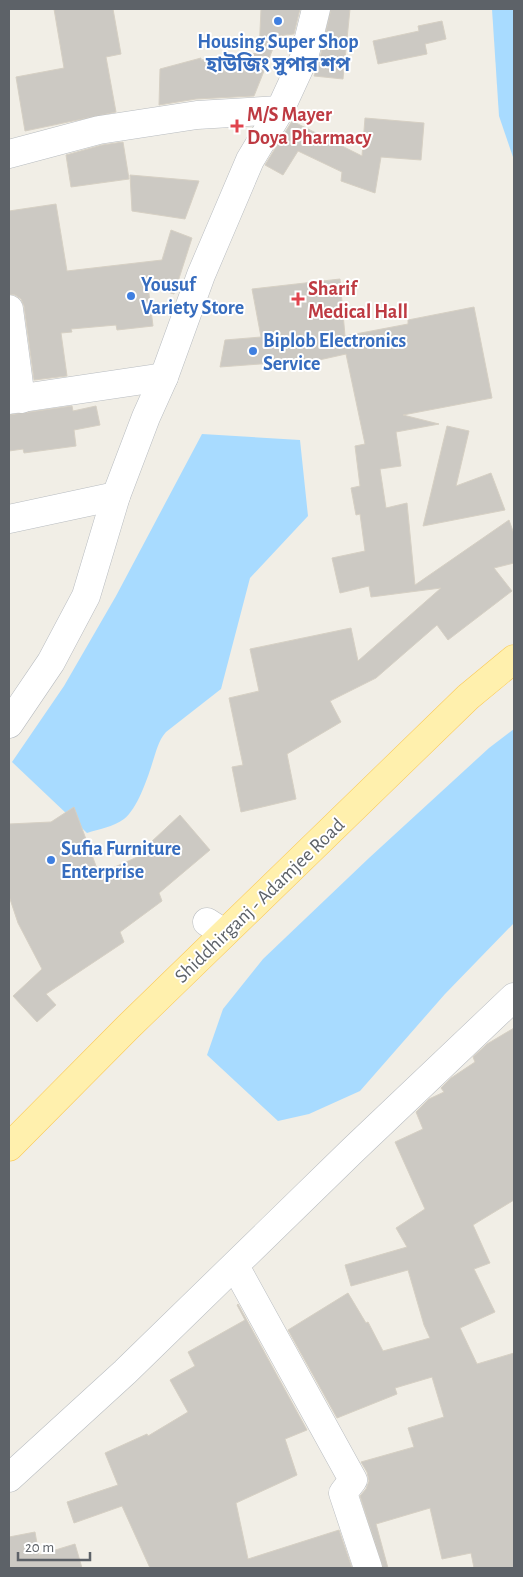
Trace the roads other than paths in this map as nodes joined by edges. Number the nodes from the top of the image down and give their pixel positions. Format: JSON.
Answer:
{"nodes":[{"id":1,"x":316,"y":9,"type":"edge"},
{"id":2,"x":280,"y":110,"type":"junction"},
{"id":3,"x":9,"y":154,"type":"edge"},
{"id":4,"x":9,"y":310,"type":"edge"},
{"id":5,"x":164,"y":377,"type":"junction"},
{"id":6,"x":15,"y":399,"type":"edge"},
{"id":7,"x":116,"y":496,"type":"junction"},
{"id":8,"x":9,"y":519,"type":"edge"},
{"id":9,"x":514,"y":658,"type":"edge"},
{"id":10,"x":9,"y":724,"type":"edge"},
{"id":11,"x":514,"y":997,"type":"edge"},
{"id":12,"x":9,"y":1147,"type":"edge"},
{"id":13,"x":235,"y":1266,"type":"junction"},
{"id":14,"x":9,"y":1478,"type":"edge"},
{"id":15,"x":368,"y":1568,"type":"edge"}],
"edges":[{"from":1,"to":2,"type":"street"},
{"from":2,"to":3,"type":"street"},
{"from":2,"to":5,"type":"street"},
{"from":4,"to":6,"type":"street"},
{"from":5,"to":6,"type":"street"},
{"from":5,"to":7,"type":"street"},
{"from":7,"to":8,"type":"street"},
{"from":7,"to":10,"type":"street"},
{"from":9,"to":12,"type":"main road","name":"Shiddhirganj - Adamjee Road"},
{"from":11,"to":13,"type":"street"},
{"from":13,"to":14,"type":"street"},
{"from":13,"to":15,"type":"street"}]}
